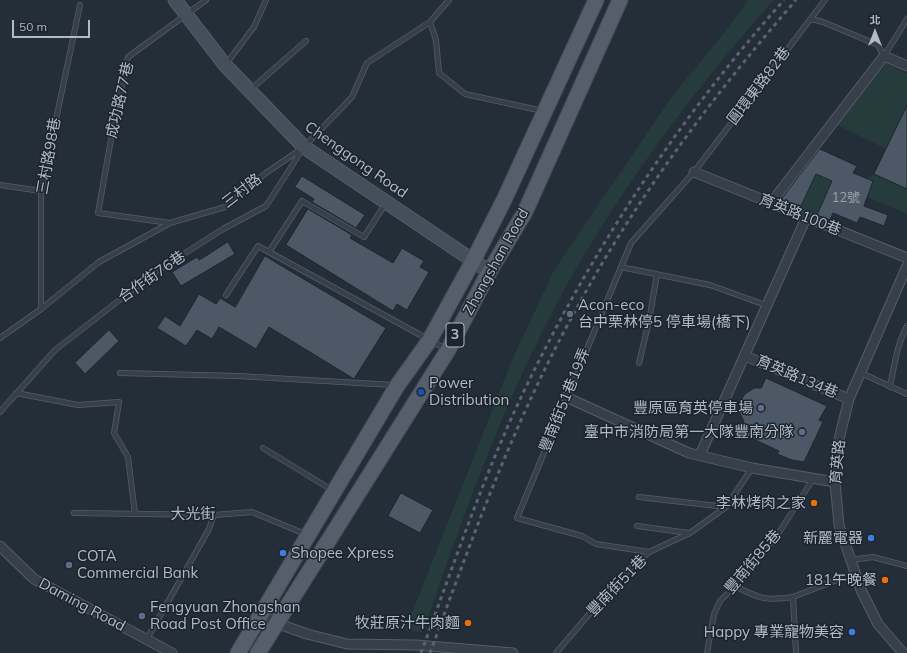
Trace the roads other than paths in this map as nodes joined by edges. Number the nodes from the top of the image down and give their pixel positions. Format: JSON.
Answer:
{"nodes":[{"id":1,"x":175,"y":0,"type":"edge"},
{"id":2,"x":206,"y":0,"type":"edge"},
{"id":3,"x":266,"y":0,"type":"edge"},
{"id":4,"x":449,"y":0,"type":"edge"},
{"id":5,"x":596,"y":0,"type":"edge"},
{"id":6,"x":620,"y":0,"type":"edge"},
{"id":7,"x":825,"y":0,"type":"edge"},
{"id":8,"x":80,"y":5,"type":"dead end"},
{"id":9,"x":186,"y":14,"type":"junction"},
{"id":10,"x":811,"y":19,"type":"junction"},
{"id":11,"x":907,"y":19,"type":"edge"},
{"id":12,"x":430,"y":22,"type":"junction"},
{"id":13,"x":306,"y":41,"type":"dead end"},
{"id":14,"x":884,"y":56,"type":"junction"},
{"id":15,"x":225,"y":65,"type":"junction"},
{"id":16,"x":907,"y":66,"type":"edge"},
{"id":17,"x":249,"y":91,"type":"junction"},
{"id":18,"x":545,"y":112,"type":"junction"},
{"id":19,"x":304,"y":147,"type":"junction"},
{"id":20,"x":694,"y":172,"type":"junction"},
{"id":21,"x":0,"y":185,"type":"edge"},
{"id":22,"x":41,"y":191,"type":"junction"},
{"id":23,"x":387,"y":202,"type":"junction"},
{"id":24,"x":770,"y":203,"type":"junction"},
{"id":25,"x":806,"y":218,"type":"junction"},
{"id":26,"x":170,"y":223,"type":"junction"},
{"id":27,"x":269,"y":252,"type":"junction"},
{"id":28,"x":907,"y":258,"type":"edge"},
{"id":29,"x":473,"y":261,"type":"junction"},
{"id":30,"x":907,"y":266,"type":"edge"},
{"id":31,"x":621,"y":267,"type":"junction"},
{"id":32,"x":490,"y":272,"type":"junction"},
{"id":33,"x":657,"y":274,"type":"junction"},
{"id":34,"x":226,"y":295,"type":"dead end"},
{"id":35,"x":768,"y":306,"type":"junction"},
{"id":36,"x":41,"y":309,"type":"junction"},
{"id":37,"x":907,"y":326,"type":"edge"},
{"id":38,"x":0,"y":338,"type":"edge"},
{"id":39,"x":429,"y":341,"type":"junction"},
{"id":40,"x":448,"y":350,"type":"junction"},
{"id":41,"x":745,"y":356,"type":"junction"},
{"id":42,"x":639,"y":363,"type":"dead end"},
{"id":43,"x":120,"y":373,"type":"dead end"},
{"id":44,"x":861,"y":374,"type":"junction"},
{"id":45,"x":397,"y":386,"type":"junction"},
{"id":46,"x":890,"y":386,"type":"junction"},
{"id":47,"x":16,"y":393,"type":"junction"},
{"id":48,"x":907,"y":394,"type":"edge"},
{"id":49,"x":566,"y":397,"type":"junction"},
{"id":50,"x":849,"y":399,"type":"junction"},
{"id":51,"x":0,"y":412,"type":"edge"},
{"id":52,"x":263,"y":448,"type":"dead end"},
{"id":53,"x":700,"y":455,"type":"junction"},
{"id":54,"x":752,"y":468,"type":"junction"},
{"id":55,"x":814,"y":477,"type":"junction"},
{"id":56,"x":835,"y":482,"type":"junction"},
{"id":57,"x":335,"y":492,"type":"junction"},
{"id":58,"x":639,"y":497,"type":"dead end"},
{"id":59,"x":726,"y":507,"type":"junction"},
{"id":60,"x":74,"y":513,"type":"dead end"},
{"id":61,"x":135,"y":514,"type":"junction"},
{"id":62,"x":214,"y":515,"type":"junction"},
{"id":63,"x":637,"y":526,"type":"dead end"},
{"id":64,"x":690,"y":533,"type":"junction"},
{"id":65,"x":307,"y":534,"type":"junction"},
{"id":66,"x":0,"y":546,"type":"edge"},
{"id":67,"x":649,"y":552,"type":"junction"},
{"id":68,"x":850,"y":560,"type":"junction"},
{"id":69,"x":907,"y":566,"type":"edge"},
{"id":70,"x":855,"y":573,"type":"junction"},
{"id":71,"x":735,"y":586,"type":"junction"},
{"id":72,"x":794,"y":597,"type":"junction"},
{"id":73,"x":262,"y":615,"type":"junction"},
{"id":74,"x":276,"y":623,"type":"junction"},
{"id":75,"x":147,"y":639,"type":"junction"},
{"id":76,"x":172,"y":653,"type":"edge"},
{"id":77,"x":238,"y":653,"type":"edge"},
{"id":78,"x":258,"y":653,"type":"edge"},
{"id":79,"x":513,"y":653,"type":"edge"},
{"id":80,"x":556,"y":653,"type":"edge"},
{"id":81,"x":707,"y":653,"type":"edge"},
{"id":82,"x":796,"y":653,"type":"edge"},
{"id":83,"x":903,"y":653,"type":"edge"}],
"edges":[{"from":1,"to":9,"type":"street","name":"Chenggong Road"},
{"from":2,"to":9,"type":"lane","name":"成功路77巷"},
{"from":3,"to":15,"type":"lane"},
{"from":4,"to":12,"type":"lane","name":"三村路"},
{"from":5,"to":18,"type":"main road","name":"Zhongshan Road","number":"3"},
{"from":6,"to":32,"type":"main road","name":"Zhongshan Road","number":"3"},
{"from":7,"to":10,"type":"lane","name":"圓環東路82巷"},
{"from":8,"to":22,"type":"lane","name":"三村路98巷"},
{"from":9,"to":15,"type":"street","name":"Chenggong Road"},
{"from":9,"to":26,"type":"lane","name":"成功路77巷"},
{"from":10,"to":14,"type":"lane"},
{"from":10,"to":20,"type":"lane","name":"圓環東路82巷"},
{"from":11,"to":14,"type":"lane"},
{"from":12,"to":18,"type":"lane"},
{"from":12,"to":19,"type":"lane","name":"三村路"},
{"from":13,"to":17,"type":"lane"},
{"from":14,"to":16,"type":"street"},
{"from":14,"to":24,"type":"street"},
{"from":15,"to":17,"type":"street","name":"Chenggong Road"},
{"from":17,"to":19,"type":"street","name":"Chenggong Road"},
{"from":18,"to":29,"type":"main road","name":"Zhongshan Road","number":"3"},
{"from":19,"to":23,"type":"street","name":"Chenggong Road"},
{"from":19,"to":26,"type":"lane","name":"三村路"},
{"from":19,"to":47,"type":"lane","name":"合作街76巷"},
{"from":20,"to":24,"type":"street","name":"育英路100巷"},
{"from":20,"to":31,"type":"lane","name":"豐南街51巷19弄"},
{"from":21,"to":22,"type":"lane"},
{"from":22,"to":36,"type":"lane","name":"三村路98巷"},
{"from":23,"to":27,"type":"lane"},
{"from":23,"to":29,"type":"street","name":"Chenggong Road"},
{"from":24,"to":25,"type":"street","name":"育英路100巷"},
{"from":25,"to":28,"type":"street","name":"育英路100巷"},
{"from":25,"to":35,"type":"street"},
{"from":26,"to":36,"type":"lane","name":"三村路"},
{"from":27,"to":34,"type":"lane"},
{"from":27,"to":39,"type":"lane"},
{"from":29,"to":32,"type":"street","name":"Chenggong Road"},
{"from":29,"to":39,"type":"main road","name":"Zhongshan Road","number":"3"},
{"from":30,"to":44,"type":"street","name":"育英路"},
{"from":31,"to":33,"type":"lane"},
{"from":31,"to":49,"type":"lane","name":"豐南街51巷19弄"},
{"from":32,"to":40,"type":"main road","name":"Zhongshan Road","number":"3"},
{"from":33,"to":35,"type":"lane"},
{"from":33,"to":42,"type":"lane"},
{"from":35,"to":41,"type":"street"},
{"from":36,"to":38,"type":"lane","name":"三村路"},
{"from":37,"to":46,"type":"lane"},
{"from":39,"to":40,"type":"lane"},
{"from":39,"to":45,"type":"main road","name":"Zhongshan Road","number":"3"},
{"from":40,"to":74,"type":"main road","name":"Zhongshan Road","number":"3"},
{"from":41,"to":50,"type":"street","name":"育英路134巷"},
{"from":41,"to":53,"type":"street"},
{"from":43,"to":45,"type":"lane"},
{"from":44,"to":46,"type":"lane"},
{"from":44,"to":50,"type":"street","name":"育英路"},
{"from":45,"to":57,"type":"main road","name":"Zhongshan Road","number":"3"},
{"from":46,"to":48,"type":"lane"},
{"from":47,"to":51,"type":"lane","name":"合作街76巷"},
{"from":47,"to":61,"type":"lane"},
{"from":49,"to":53,"type":"street"},
{"from":49,"to":67,"type":"lane","name":"豐南街51巷19弄"},
{"from":50,"to":56,"type":"street","name":"育英路"},
{"from":52,"to":57,"type":"lane"},
{"from":53,"to":54,"type":"street"},
{"from":54,"to":55,"type":"street"},
{"from":54,"to":59,"type":"lane","name":"豐南街51巷"},
{"from":55,"to":56,"type":"street"},
{"from":55,"to":71,"type":"lane","name":"豐南街85巷"},
{"from":56,"to":68,"type":"street","name":"育英路"},
{"from":57,"to":65,"type":"main road","name":"Zhongshan Road","number":"3"},
{"from":58,"to":59,"type":"lane"},
{"from":59,"to":64,"type":"lane","name":"豐南街51巷"},
{"from":60,"to":61,"type":"lane","name":"大光街"},
{"from":61,"to":62,"type":"lane","name":"大光街"},
{"from":62,"to":65,"type":"lane","name":"大光街"},
{"from":62,"to":75,"type":"lane"},
{"from":63,"to":64,"type":"lane"},
{"from":64,"to":67,"type":"lane","name":"豐南街51巷"},
{"from":65,"to":73,"type":"main road","name":"Zhongshan Road","number":"3"},
{"from":66,"to":75,"type":"street","name":"Daming Road"},
{"from":67,"to":80,"type":"lane","name":"豐南街51巷"},
{"from":68,"to":69,"type":"lane"},
{"from":68,"to":70,"type":"street","name":"育英路"},
{"from":70,"to":72,"type":"lane"},
{"from":70,"to":83,"type":"street","name":"育英路"},
{"from":71,"to":72,"type":"lane"},
{"from":71,"to":81,"type":"lane","name":"豐南街85巷"},
{"from":72,"to":82,"type":"lane"},
{"from":73,"to":74,"type":"street"},
{"from":73,"to":77,"type":"main road","name":"Zhongshan Road","number":"3"},
{"from":74,"to":78,"type":"main road","name":"Zhongshan Road","number":"3"},
{"from":74,"to":79,"type":"street"},
{"from":75,"to":76,"type":"street","name":"Daming Road"}]}
